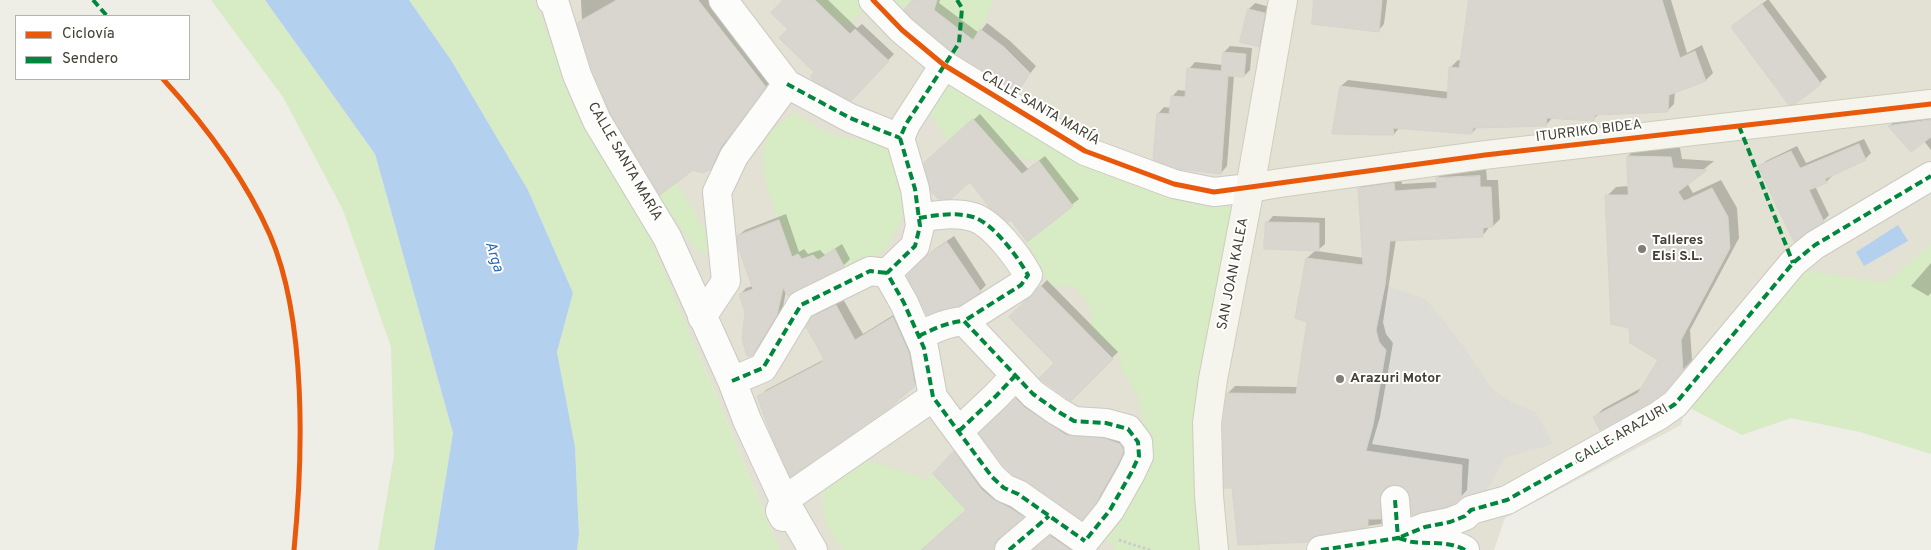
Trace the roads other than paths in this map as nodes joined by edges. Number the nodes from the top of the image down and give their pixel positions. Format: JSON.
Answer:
{"nodes":[{"id":1,"x":723,"y":0,"type":"edge"},
{"id":2,"x":872,"y":0,"type":"edge"},
{"id":3,"x":1283,"y":0,"type":"edge"},
{"id":4,"x":556,"y":1,"type":"edge"},
{"id":5,"x":944,"y":65,"type":"junction"},
{"id":6,"x":787,"y":84,"type":"junction"},
{"id":7,"x":1931,"y":104,"type":"edge"},
{"id":8,"x":900,"y":138,"type":"junction"},
{"id":9,"x":1931,"y":176,"type":"edge"},
{"id":10,"x":1250,"y":188,"type":"junction"},
{"id":11,"x":919,"y":218,"type":"junction"},
{"id":12,"x":887,"y":273,"type":"junction"},
{"id":13,"x":702,"y":317,"type":"junction"},
{"id":14,"x":964,"y":322,"type":"junction"},
{"id":15,"x":919,"y":336,"type":"junction"},
{"id":16,"x":1016,"y":376,"type":"junction"},
{"id":17,"x":732,"y":381,"type":"junction"},
{"id":18,"x":933,"y":397,"type":"junction"},
{"id":19,"x":959,"y":430,"type":"junction"},
{"id":20,"x":784,"y":500,"type":"junction"},
{"id":21,"x":1395,"y":500,"type":"dead end"},
{"id":22,"x":1049,"y":516,"type":"junction"},
{"id":23,"x":1398,"y":538,"type":"junction"},
{"id":24,"x":1085,"y":546,"type":"edge"},
{"id":25,"x":798,"y":550,"type":"edge"},
{"id":26,"x":813,"y":550,"type":"edge"},
{"id":27,"x":1008,"y":550,"type":"edge"},
{"id":28,"x":1214,"y":550,"type":"edge"},
{"id":29,"x":1329,"y":550,"type":"edge"},
{"id":30,"x":1465,"y":550,"type":"edge"}],
"edges":[{"from":1,"to":6,"type":"street"},
{"from":2,"to":5,"type":"street","name":"CALLE SANTA MARÍA"},
{"from":3,"to":10,"type":"street","name":"SAN JOAN KALEA"},
{"from":4,"to":13,"type":"street","name":"CALLE SANTA MARÍA"},
{"from":5,"to":8,"type":"street"},
{"from":5,"to":10,"type":"street","name":"CALLE SANTA MARÍA"},
{"from":6,"to":8,"type":"street"},
{"from":6,"to":13,"type":"street"},
{"from":7,"to":10,"type":"street","name":"ITURRIKO BIDEA"},
{"from":8,"to":11,"type":"street"},
{"from":9,"to":23,"type":"street","name":"CALLE ARAZURI"},
{"from":10,"to":28,"type":"street","name":"SAN JOAN KALEA"},
{"from":11,"to":12,"type":"street"},
{"from":11,"to":14,"type":"street"},
{"from":12,"to":15,"type":"street"},
{"from":12,"to":17,"type":"street"},
{"from":13,"to":17,"type":"street","name":"CALLE SANTA MARÍA"},
{"from":14,"to":15,"type":"street"},
{"from":14,"to":16,"type":"street"},
{"from":15,"to":18,"type":"street"},
{"from":16,"to":19,"type":"street"},
{"from":16,"to":24,"type":"street"},
{"from":17,"to":20,"type":"street","name":"CALLE SANTA MARÍA"},
{"from":18,"to":19,"type":"street"},
{"from":18,"to":20,"type":"street"},
{"from":19,"to":22,"type":"street"},
{"from":20,"to":25,"type":"street"},
{"from":20,"to":26,"type":"street","name":"CALLE SANTA MARÍA"},
{"from":21,"to":23,"type":"street"},
{"from":22,"to":24,"type":"street"},
{"from":22,"to":27,"type":"street"},
{"from":23,"to":29,"type":"street"},
{"from":23,"to":30,"type":"street"}]}
